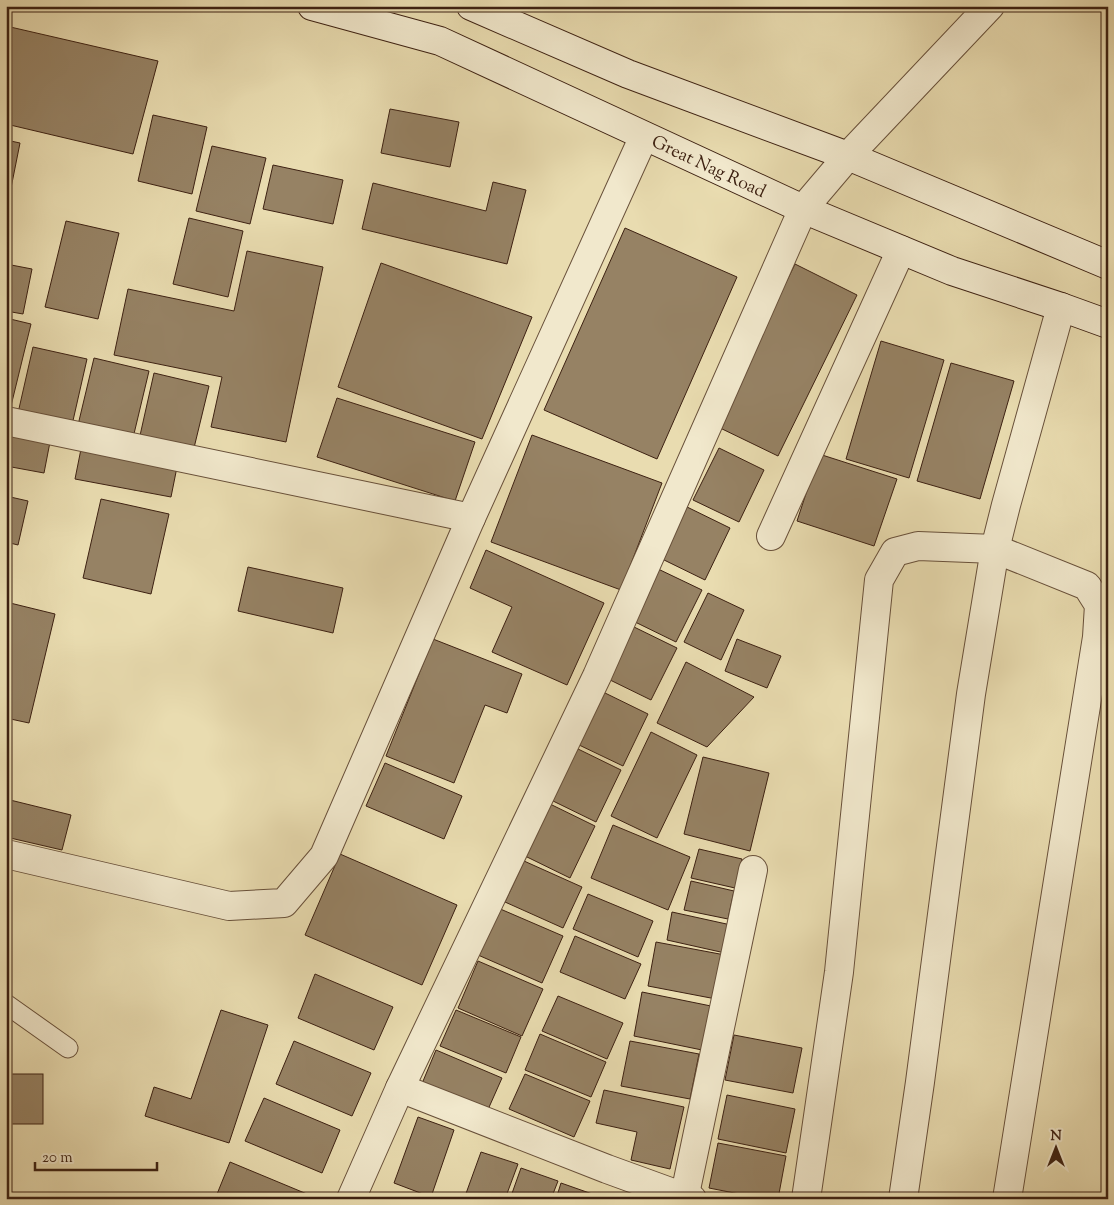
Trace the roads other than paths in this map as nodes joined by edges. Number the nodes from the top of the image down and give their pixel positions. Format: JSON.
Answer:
{"nodes":[{"id":1,"x":312,"y":6,"type":"edge"},
{"id":2,"x":471,"y":6,"type":"edge"},
{"id":3,"x":990,"y":6,"type":"edge"},
{"id":4,"x":644,"y":136,"type":"junction"},
{"id":5,"x":848,"y":156,"type":"junction"},
{"id":6,"x":803,"y":209,"type":"junction"},
{"id":7,"x":901,"y":250,"type":"junction"},
{"id":8,"x":1108,"y":265,"type":"edge"},
{"id":9,"x":1061,"y":307,"type":"junction"},
{"id":10,"x":1108,"y":324,"type":"edge"},
{"id":11,"x":6,"y":421,"type":"edge"},
{"id":12,"x":471,"y":518,"type":"junction"},
{"id":13,"x":771,"y":536,"type":"dead end"},
{"id":14,"x":995,"y":549,"type":"junction"},
{"id":15,"x":6,"y":854,"type":"edge"},
{"id":16,"x":753,"y":870,"type":"dead end"},
{"id":17,"x":6,"y":1004,"type":"edge"},
{"id":18,"x":68,"y":1048,"type":"dead end"},
{"id":19,"x":400,"y":1088,"type":"junction"},
{"id":20,"x":687,"y":1198,"type":"edge"},
{"id":21,"x":351,"y":1199,"type":"edge"},
{"id":22,"x":806,"y":1199,"type":"edge"},
{"id":23,"x":903,"y":1199,"type":"edge"},
{"id":24,"x":1007,"y":1199,"type":"edge"}],
"edges":[{"from":1,"to":4,"type":"street","name":"Great Nag Road"},
{"from":2,"to":5,"type":"street"},
{"from":3,"to":5,"type":"street"},
{"from":4,"to":6,"type":"street","name":"Great Nag Road"},
{"from":4,"to":12,"type":"street"},
{"from":5,"to":6,"type":"street"},
{"from":5,"to":8,"type":"street"},
{"from":6,"to":7,"type":"street","name":"Great Nag Road"},
{"from":6,"to":19,"type":"street"},
{"from":7,"to":9,"type":"street","name":"Great Nag Road"},
{"from":7,"to":13,"type":"street"},
{"from":9,"to":10,"type":"street","name":"Great Nag Road"},
{"from":9,"to":14,"type":"street"},
{"from":11,"to":12,"type":"street"},
{"from":12,"to":15,"type":"street"},
{"from":14,"to":22,"type":"street"},
{"from":14,"to":23,"type":"street"},
{"from":14,"to":24,"type":"street"},
{"from":16,"to":20,"type":"street"},
{"from":17,"to":18,"type":"lane"},
{"from":19,"to":20,"type":"street"},
{"from":19,"to":21,"type":"street"}]}
